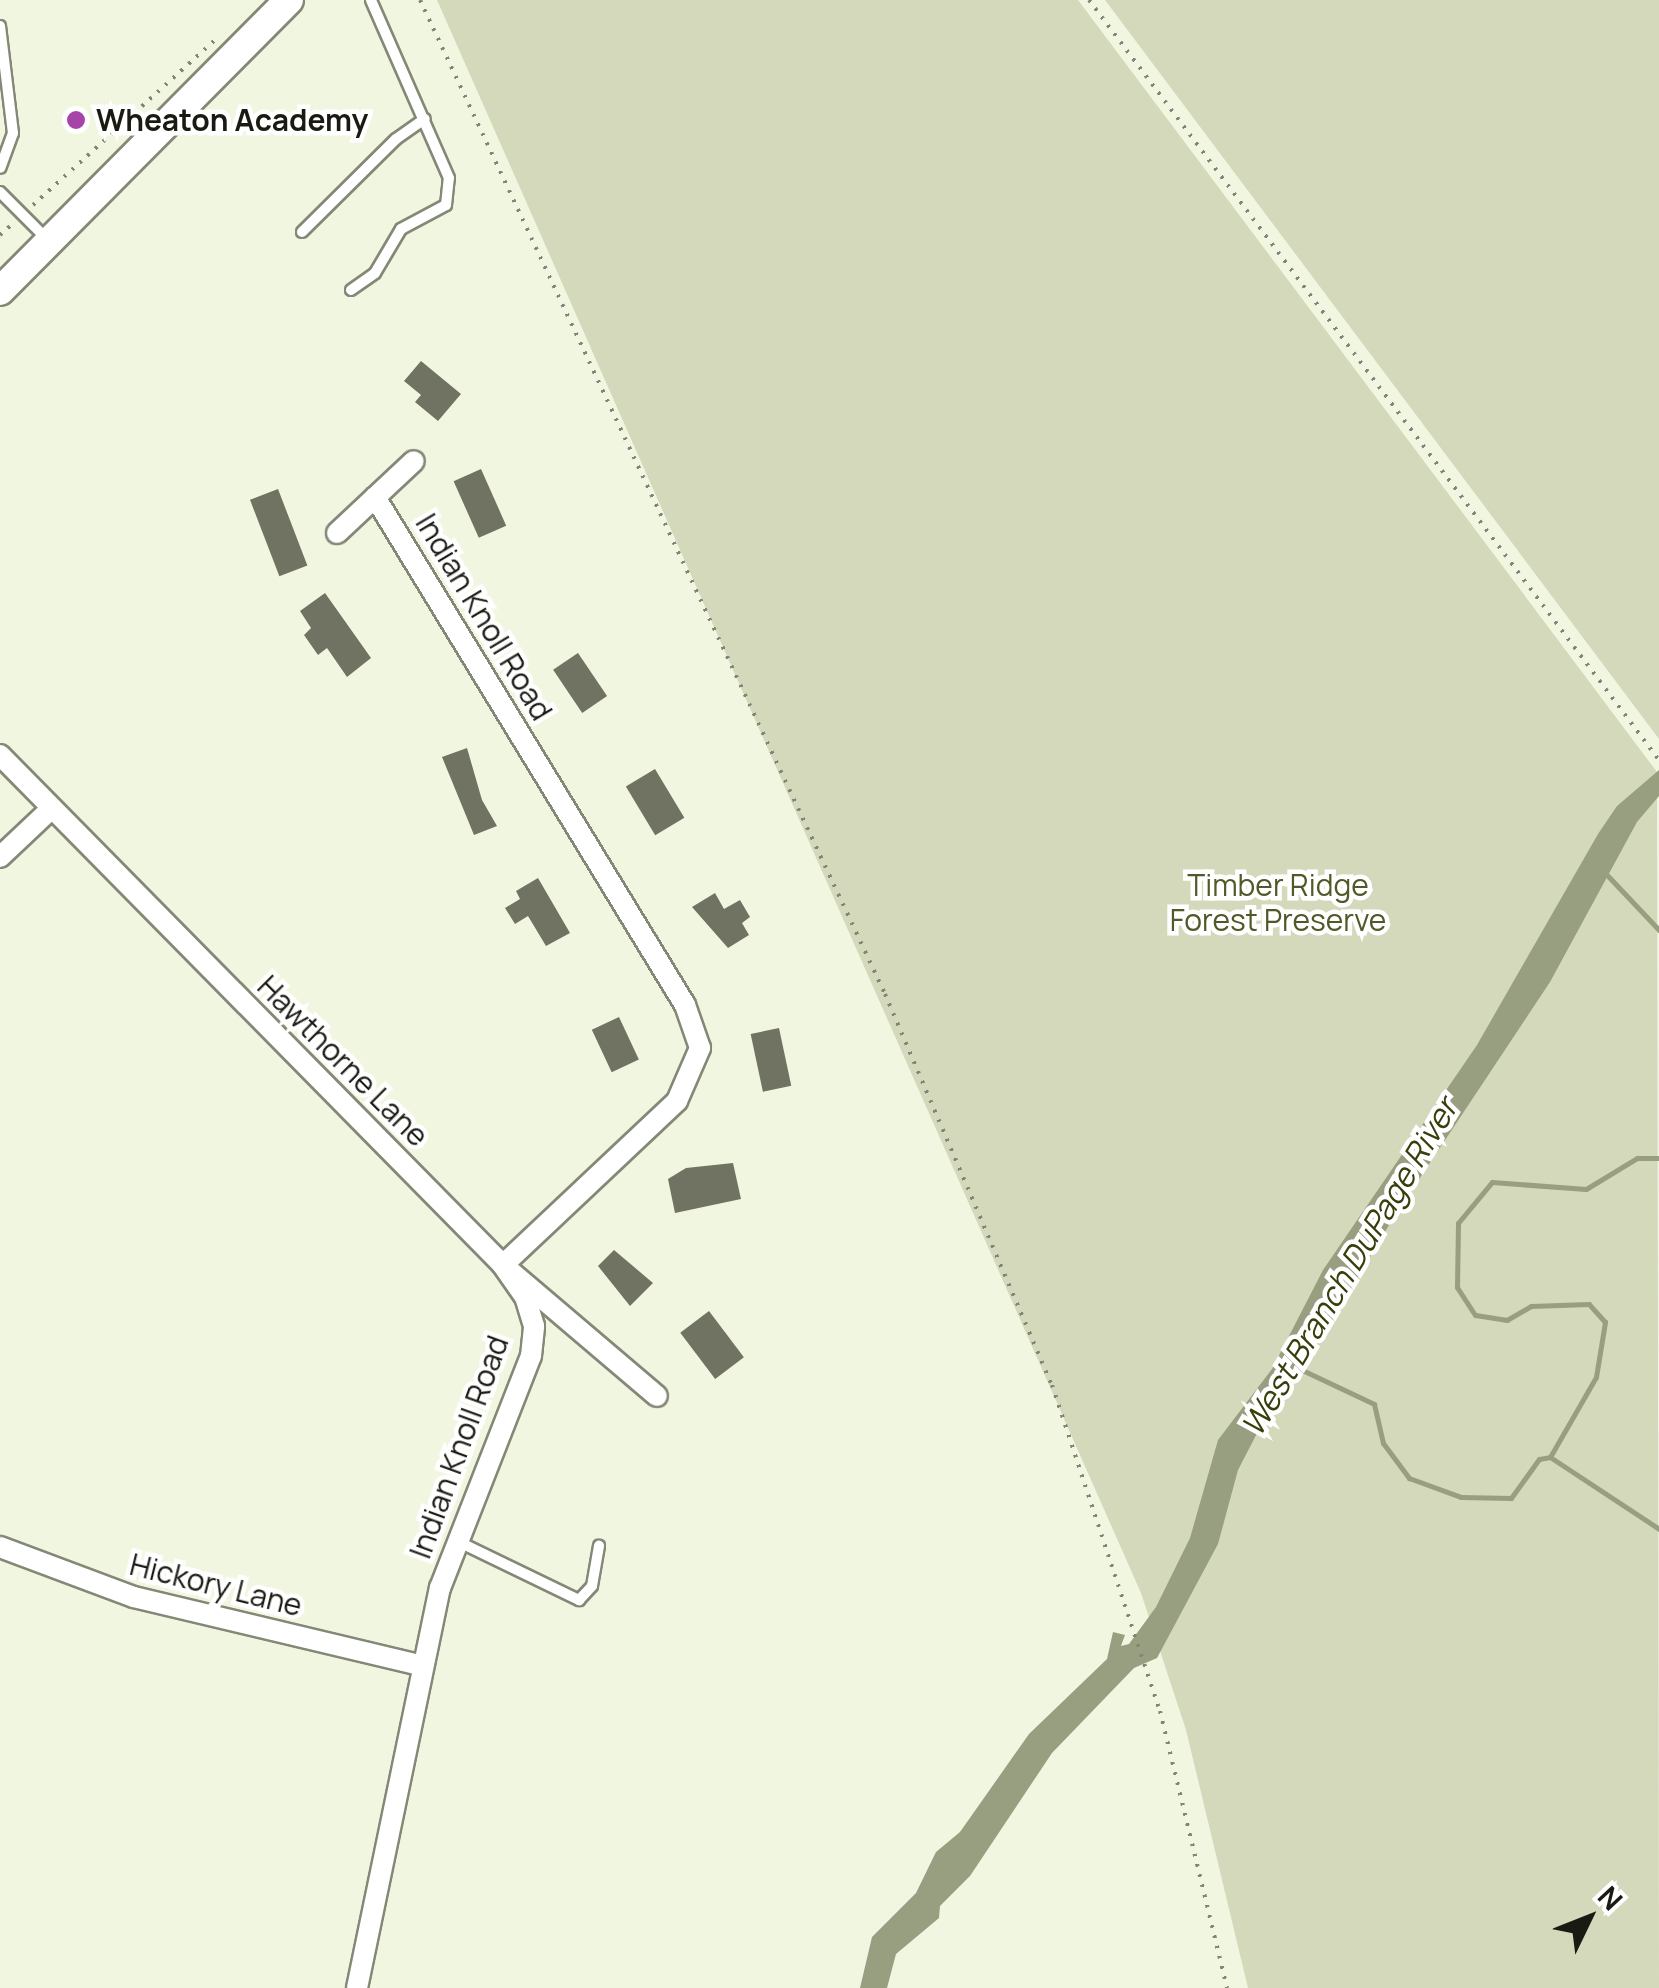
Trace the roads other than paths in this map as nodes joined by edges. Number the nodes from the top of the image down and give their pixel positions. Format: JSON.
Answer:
{"nodes":[{"id":1,"x":289,"y":0,"type":"edge"},
{"id":2,"x":371,"y":0,"type":"edge"},
{"id":3,"x":0,"y":26,"type":"edge"},
{"id":4,"x":425,"y":119,"type":"junction"},
{"id":5,"x":0,"y":168,"type":"edge"},
{"id":6,"x":0,"y":192,"type":"edge"},
{"id":7,"x":302,"y":232,"type":"dead end"},
{"id":8,"x":47,"y":238,"type":"junction"},
{"id":9,"x":351,"y":290,"type":"dead end"},
{"id":10,"x":0,"y":291,"type":"edge"},
{"id":11,"x":414,"y":460,"type":"dead end"},
{"id":12,"x":376,"y":497,"type":"junction"},
{"id":13,"x":337,"y":534,"type":"dead end"},
{"id":14,"x":0,"y":756,"type":"edge"},
{"id":15,"x":52,"y":808,"type":"junction"},
{"id":16,"x":0,"y":857,"type":"edge"},
{"id":17,"x":502,"y":1266,"type":"junction"},
{"id":18,"x":657,"y":1396,"type":"dead end"},
{"id":19,"x":456,"y":1540,"type":"junction"},
{"id":20,"x":599,"y":1546,"type":"dead end"},
{"id":21,"x":0,"y":1547,"type":"edge"},
{"id":22,"x":422,"y":1666,"type":"junction"},
{"id":23,"x":357,"y":1988,"type":"edge"}],
"edges":[{"from":1,"to":8,"type":"street"},
{"from":2,"to":4,"type":"lane"},
{"from":3,"to":5,"type":"lane"},
{"from":4,"to":7,"type":"lane"},
{"from":4,"to":9,"type":"lane"},
{"from":6,"to":8,"type":"lane"},
{"from":8,"to":10,"type":"street"},
{"from":11,"to":12,"type":"street"},
{"from":12,"to":13,"type":"street"},
{"from":12,"to":17,"type":"street","name":"Indian Knoll Road"},
{"from":14,"to":15,"type":"street","name":"Hawthorne Lane"},
{"from":15,"to":16,"type":"street"},
{"from":15,"to":17,"type":"street","name":"Hawthorne Lane"},
{"from":17,"to":18,"type":"street","name":"Hawthorne Lane"},
{"from":17,"to":19,"type":"street","name":"Indian Knoll Road"},
{"from":19,"to":20,"type":"lane"},
{"from":19,"to":22,"type":"street","name":"Indian Knoll Road"},
{"from":21,"to":22,"type":"street","name":"Hickory Lane"},
{"from":22,"to":23,"type":"street","name":"Indian Knoll Road"}]}
